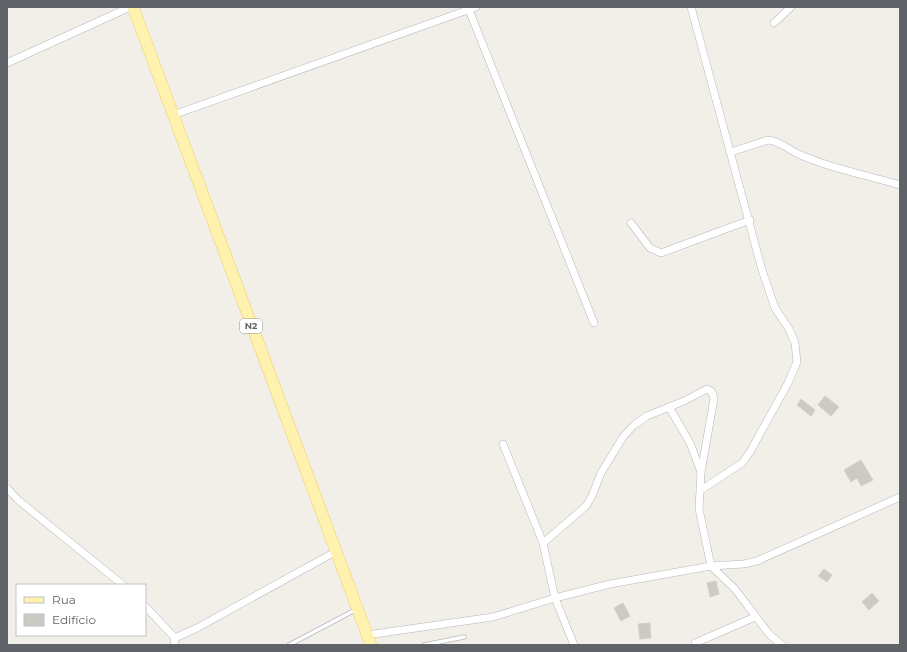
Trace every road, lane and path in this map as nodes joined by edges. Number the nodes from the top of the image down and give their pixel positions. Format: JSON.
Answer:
{"nodes":[{"id":1,"x":130,"y":7,"type":"edge"},
{"id":2,"x":133,"y":7,"type":"edge"},
{"id":3,"x":691,"y":7,"type":"edge"},
{"id":4,"x":791,"y":7,"type":"edge"},
{"id":5,"x":473,"y":8,"type":"edge"},
{"id":6,"x":774,"y":23,"type":"dead end"},
{"id":7,"x":7,"y":63,"type":"edge"},
{"id":8,"x":173,"y":115,"type":"junction"},
{"id":9,"x":731,"y":152,"type":"junction"},
{"id":10,"x":900,"y":185,"type":"edge"},
{"id":11,"x":750,"y":220,"type":"junction"},
{"id":12,"x":631,"y":223,"type":"dead end"},
{"id":13,"x":594,"y":323,"type":"dead end"},
{"id":14,"x":669,"y":407,"type":"junction"},
{"id":15,"x":503,"y":444,"type":"dead end"},
{"id":16,"x":701,"y":472,"type":"junction"},
{"id":17,"x":701,"y":490,"type":"junction"},
{"id":18,"x":8,"y":491,"type":"edge"},
{"id":19,"x":900,"y":496,"type":"edge"},
{"id":20,"x":543,"y":543,"type":"junction"},
{"id":21,"x":334,"y":552,"type":"junction"},
{"id":22,"x":711,"y":566,"type":"junction"},
{"id":23,"x":122,"y":584,"type":"edge"},
{"id":24,"x":555,"y":598,"type":"junction"},
{"id":25,"x":146,"y":607,"type":"edge"},
{"id":26,"x":357,"y":609,"type":"junction"},
{"id":27,"x":755,"y":617,"type":"junction"},
{"id":28,"x":464,"y":637,"type":"dead end"},
{"id":29,"x":174,"y":642,"type":"edge"},
{"id":30,"x":369,"y":642,"type":"edge"},
{"id":31,"x":695,"y":643,"type":"dead end"},
{"id":32,"x":289,"y":645,"type":"edge"},
{"id":33,"x":424,"y":645,"type":"edge"},
{"id":34,"x":574,"y":645,"type":"edge"},
{"id":35,"x":782,"y":645,"type":"edge"}],
"edges":[{"from":1,"to":7,"type":"street"},
{"from":2,"to":8,"type":"main road","number":"N2"},
{"from":3,"to":9,"type":"street"},
{"from":4,"to":6,"type":"street"},
{"from":5,"to":8,"type":"street"},
{"from":5,"to":13,"type":"street"},
{"from":8,"to":21,"type":"main road","number":"N2"},
{"from":9,"to":10,"type":"street"},
{"from":9,"to":11,"type":"street"},
{"from":11,"to":12,"type":"street"},
{"from":11,"to":17,"type":"street"},
{"from":14,"to":16,"type":"street"},
{"from":14,"to":16,"type":"street"},
{"from":14,"to":20,"type":"street"},
{"from":15,"to":20,"type":"street"},
{"from":16,"to":17,"type":"street"},
{"from":17,"to":22,"type":"street"},
{"from":18,"to":23,"type":"street"},
{"from":19,"to":22,"type":"street"},
{"from":20,"to":24,"type":"street"},
{"from":21,"to":26,"type":"main road","number":"N2"},
{"from":21,"to":29,"type":"street"},
{"from":22,"to":24,"type":"street"},
{"from":22,"to":27,"type":"street"},
{"from":24,"to":30,"type":"street"},
{"from":24,"to":34,"type":"street"},
{"from":25,"to":29,"type":"street"},
{"from":26,"to":30,"type":"main road","number":"N2"},
{"from":26,"to":32,"type":"lane"},
{"from":27,"to":31,"type":"street"},
{"from":27,"to":35,"type":"street"},
{"from":28,"to":33,"type":"lane"}]}
